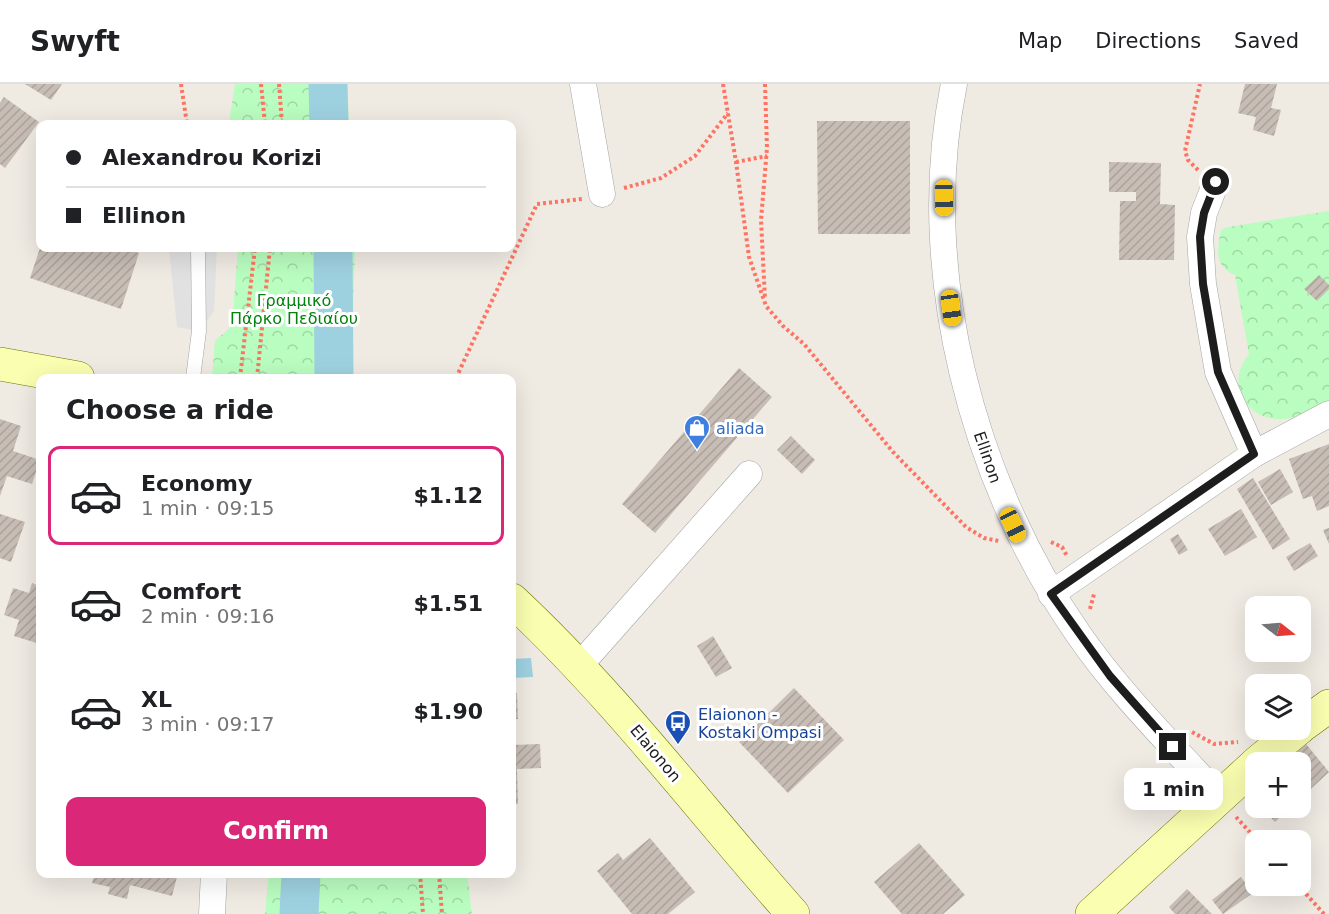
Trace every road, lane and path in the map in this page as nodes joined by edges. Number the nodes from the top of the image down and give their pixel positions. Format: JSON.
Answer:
{"nodes":[{"id":1,"x":181,"y":84,"type":"edge"},
{"id":2,"x":261,"y":84,"type":"edge"},
{"id":3,"x":279,"y":84,"type":"edge"},
{"id":4,"x":583,"y":84,"type":"edge"},
{"id":5,"x":723,"y":84,"type":"edge"},
{"id":6,"x":765,"y":84,"type":"edge"},
{"id":7,"x":954,"y":84,"type":"edge"},
{"id":8,"x":1200,"y":84,"type":"edge"},
{"id":9,"x":728,"y":112,"type":"junction"},
{"id":10,"x":187,"y":120,"type":"edge"},
{"id":11,"x":265,"y":120,"type":"edge"},
{"id":12,"x":282,"y":120,"type":"edge"},
{"id":13,"x":767,"y":156,"type":"junction"},
{"id":14,"x":736,"y":162,"type":"junction"},
{"id":15,"x":1216,"y":182,"type":"joint"},
{"id":16,"x":602,"y":194,"type":"junction"},
{"id":17,"x":516,"y":249,"type":"edge"},
{"id":18,"x":198,"y":252,"type":"edge"},
{"id":19,"x":255,"y":252,"type":"edge"},
{"id":20,"x":270,"y":252,"type":"edge"},
{"id":21,"x":515,"y":252,"type":"edge"},
{"id":22,"x":766,"y":306,"type":"junction"},
{"id":23,"x":0,"y":364,"type":"edge"},
{"id":24,"x":56,"y":374,"type":"edge"},
{"id":25,"x":194,"y":374,"type":"edge"},
{"id":26,"x":240,"y":374,"type":"edge"},
{"id":27,"x":257,"y":374,"type":"edge"},
{"id":28,"x":458,"y":374,"type":"edge"},
{"id":29,"x":1329,"y":414,"type":"edge"},
{"id":30,"x":1254,"y":454,"type":"junction"},
{"id":31,"x":749,"y":474,"type":"dead end"},
{"id":32,"x":1033,"y":539,"type":"junction"},
{"id":33,"x":1078,"y":575,"type":"junction"},
{"id":34,"x":1051,"y":594,"type":"junction"},
{"id":35,"x":516,"y":604,"type":"edge"},
{"id":36,"x":1093,"y":616,"type":"dead end"},
{"id":37,"x":579,"y":666,"type":"junction"},
{"id":38,"x":1329,"y":706,"type":"edge"},
{"id":39,"x":1311,"y":719,"type":"edge"},
{"id":40,"x":1186,"y":726,"type":"dead end"},
{"id":41,"x":1278,"y":740,"type":"edge"},
{"id":42,"x":1258,"y":752,"type":"edge"},
{"id":43,"x":1245,"y":754,"type":"edge"},
{"id":44,"x":1245,"y":763,"type":"edge"},
{"id":45,"x":1218,"y":796,"type":"junction"},
{"id":46,"x":214,"y":878,"type":"edge"},
{"id":47,"x":420,"y":878,"type":"edge"},
{"id":48,"x":439,"y":878,"type":"edge"},
{"id":49,"x":1308,"y":896,"type":"edge"},
{"id":50,"x":212,"y":914,"type":"edge"},
{"id":51,"x":423,"y":914,"type":"edge"},
{"id":52,"x":442,"y":914,"type":"edge"},
{"id":53,"x":793,"y":914,"type":"edge"},
{"id":54,"x":1092,"y":914,"type":"edge"},
{"id":55,"x":1324,"y":914,"type":"edge"}],
"edges":[{"from":1,"to":10,"type":"path"},
{"from":2,"to":11,"type":"path"},
{"from":3,"to":12,"type":"path"},
{"from":4,"to":16,"type":"street"},
{"from":5,"to":9,"type":"path"},
{"from":6,"to":13,"type":"path"},
{"from":7,"to":32,"type":"street","name":"Ellinon"},
{"from":8,"to":15,"type":"path"},
{"from":9,"to":14,"type":"path"},
{"from":9,"to":16,"type":"path"},
{"from":13,"to":14,"type":"path"},
{"from":13,"to":22,"type":"path"},
{"from":14,"to":22,"type":"path"},
{"from":15,"to":30,"type":"street"},
{"from":16,"to":17,"type":"path"},
{"from":18,"to":25,"type":"lane"},
{"from":19,"to":26,"type":"path"},
{"from":20,"to":27,"type":"path"},
{"from":21,"to":28,"type":"path"},
{"from":22,"to":32,"type":"path"},
{"from":23,"to":24,"type":"main road"},
{"from":29,"to":30,"type":"street"},
{"from":30,"to":33,"type":"street"},
{"from":31,"to":37,"type":"street"},
{"from":32,"to":33,"type":"path"},
{"from":32,"to":34,"type":"street","name":"Ellinon"},
{"from":33,"to":34,"type":"street"},
{"from":33,"to":36,"type":"path"},
{"from":34,"to":45,"type":"street","name":"Ellinon"},
{"from":35,"to":37,"type":"main road","name":"Elaionon"},
{"from":37,"to":53,"type":"main road","name":"Elaionon"},
{"from":38,"to":39,"type":"main road"},
{"from":40,"to":43,"type":"path"},
{"from":41,"to":42,"type":"main road"},
{"from":44,"to":45,"type":"main road"},
{"from":45,"to":54,"type":"main road"},
{"from":46,"to":50,"type":"street"},
{"from":47,"to":51,"type":"path"},
{"from":48,"to":52,"type":"path"},
{"from":49,"to":55,"type":"path"}]}
